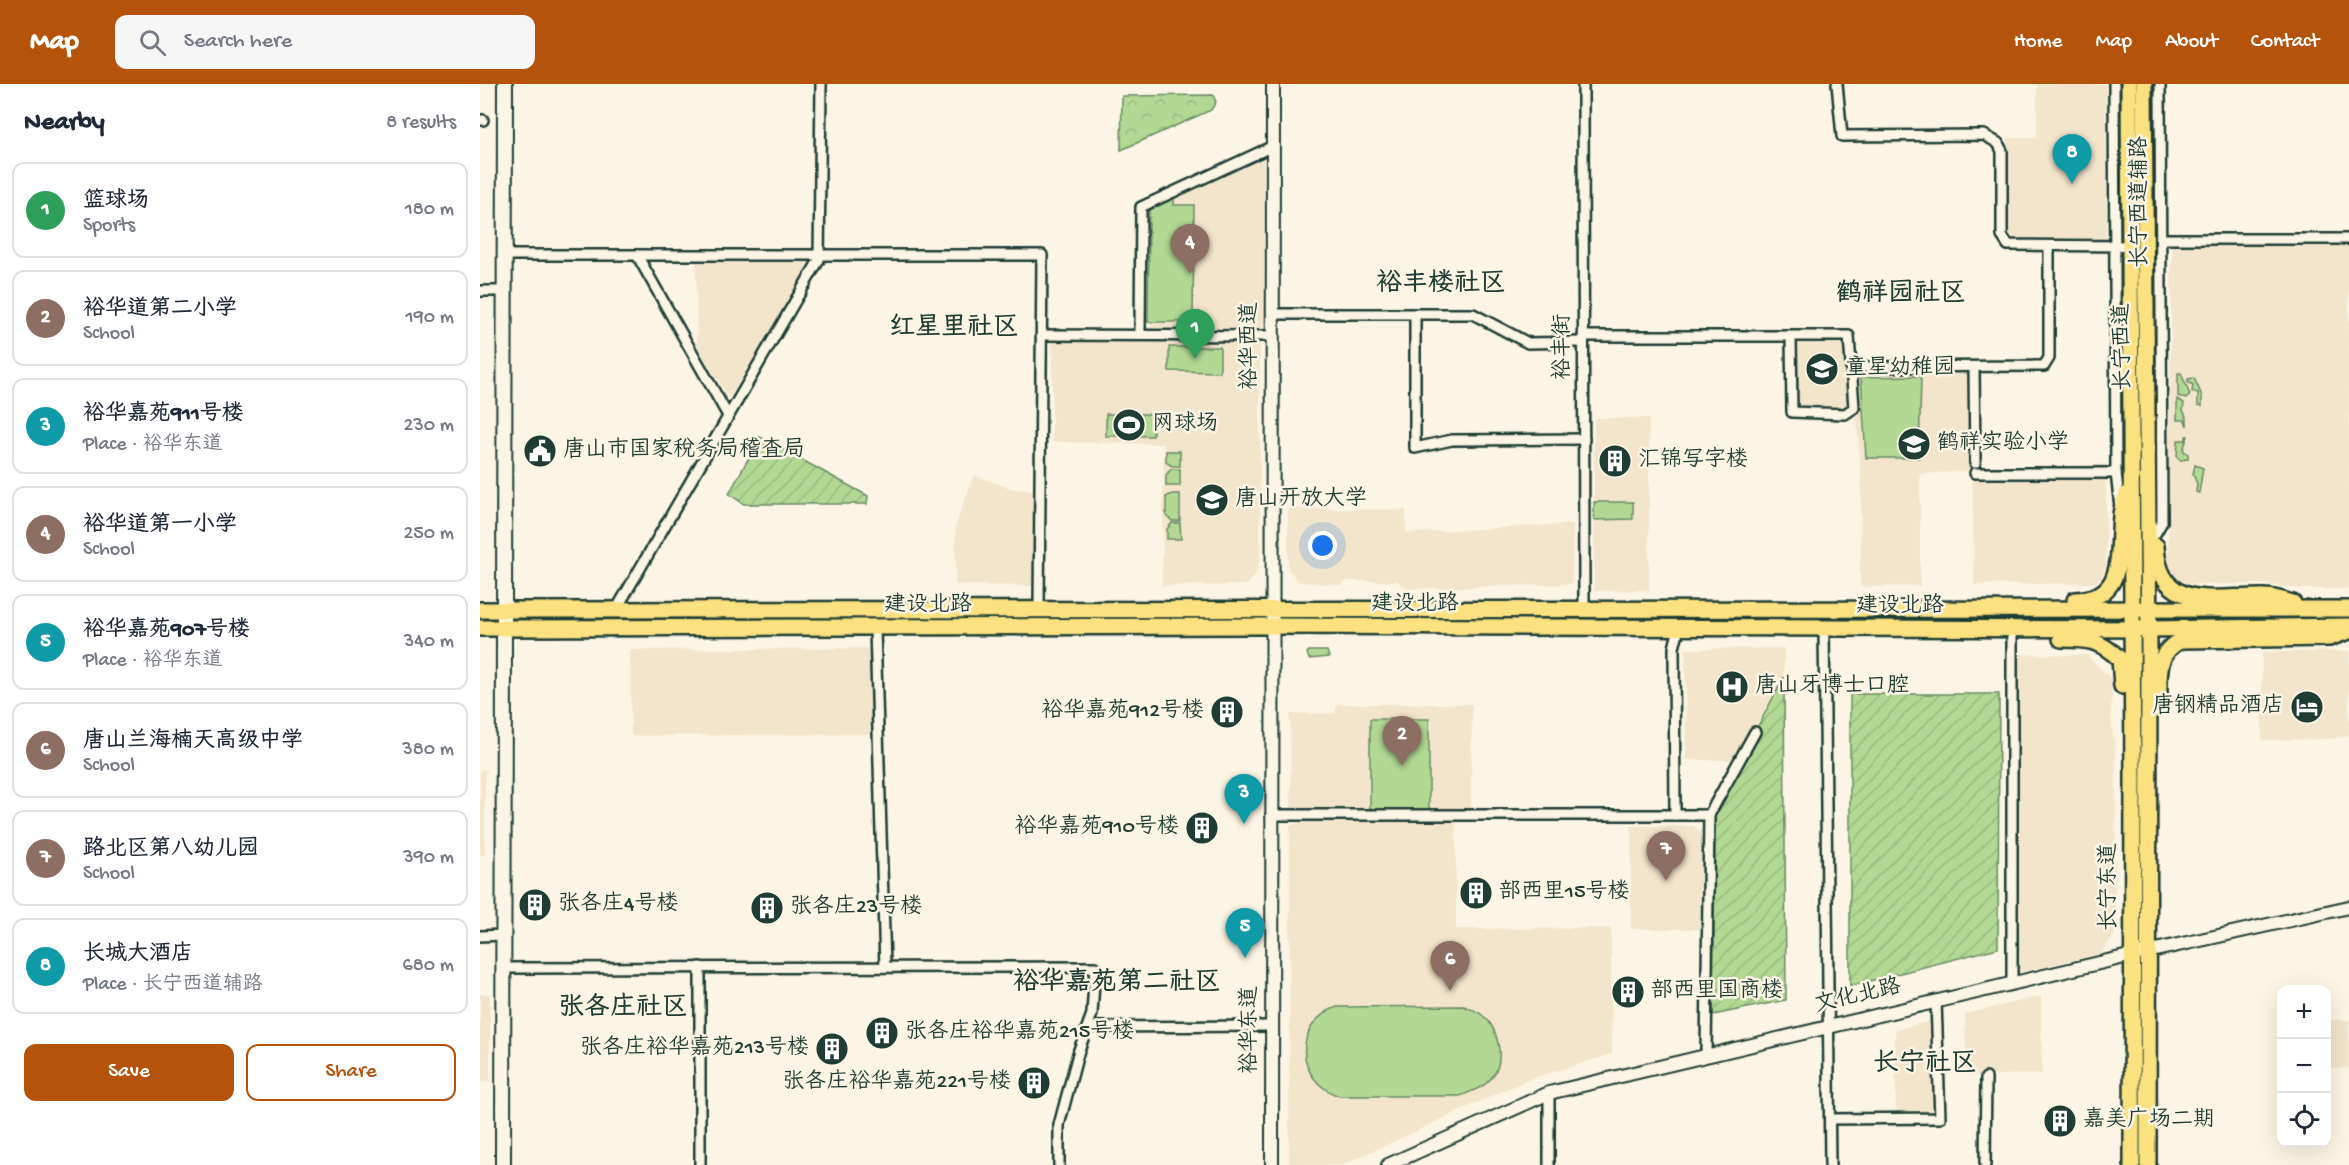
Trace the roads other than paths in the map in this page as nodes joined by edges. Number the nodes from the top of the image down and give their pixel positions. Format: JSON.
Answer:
{"nodes":[{"id":1,"x":505,"y":84,"type":"edge"},
{"id":2,"x":821,"y":84,"type":"edge"},
{"id":3,"x":1273,"y":84,"type":"edge"},
{"id":4,"x":1583,"y":84,"type":"edge"},
{"id":5,"x":1838,"y":84,"type":"edge"},
{"id":6,"x":2114,"y":84,"type":"edge"},
{"id":7,"x":2128,"y":84,"type":"edge"},
{"id":8,"x":2144,"y":84,"type":"edge"},
{"id":9,"x":2160,"y":84,"type":"edge"},
{"id":10,"x":1273,"y":146,"type":"junction"},
{"id":11,"x":2161,"y":239,"type":"junction"},
{"id":12,"x":2349,"y":239,"type":"edge"},
{"id":13,"x":2049,"y":247,"type":"junction"},
{"id":14,"x":2122,"y":247,"type":"junction"},
{"id":15,"x":505,"y":255,"type":"junction"},
{"id":16,"x":637,"y":255,"type":"junction"},
{"id":17,"x":820,"y":255,"type":"junction"},
{"id":18,"x":480,"y":291,"type":"edge"},
{"id":19,"x":505,"y":291,"type":"junction"},
{"id":20,"x":1272,"y":314,"type":"junction"},
{"id":21,"x":1415,"y":314,"type":"junction"},
{"id":22,"x":1041,"y":335,"type":"junction"},
{"id":23,"x":1140,"y":335,"type":"junction"},
{"id":24,"x":1271,"y":336,"type":"junction"},
{"id":25,"x":1791,"y":336,"type":"junction"},
{"id":26,"x":1583,"y":339,"type":"junction"},
{"id":27,"x":1861,"y":367,"type":"dead end"},
{"id":28,"x":1974,"y":367,"type":"junction"},
{"id":29,"x":727,"y":414,"type":"junction"},
{"id":30,"x":1584,"y":439,"type":"junction"},
{"id":31,"x":2116,"y":473,"type":"junction"},
{"id":32,"x":2131,"y":483,"type":"junction"},
{"id":33,"x":2121,"y":513,"type":"junction"},
{"id":34,"x":2148,"y":516,"type":"junction"},
{"id":35,"x":2155,"y":534,"type":"junction"},
{"id":36,"x":1272,"y":607,"type":"junction"},
{"id":37,"x":1039,"y":608,"type":"junction"},
{"id":38,"x":2131,"y":609,"type":"junction"},
{"id":39,"x":2148,"y":609,"type":"junction"},
{"id":40,"x":2313,"y":609,"type":"junction"},
{"id":41,"x":2349,"y":609,"type":"edge"},
{"id":42,"x":480,"y":610,"type":"edge"},
{"id":43,"x":504,"y":610,"type":"junction"},
{"id":44,"x":616,"y":610,"type":"junction"},
{"id":45,"x":1584,"y":610,"type":"junction"},
{"id":46,"x":1965,"y":610,"type":"junction"},
{"id":47,"x":2349,"y":626,"type":"edge"},
{"id":48,"x":1272,"y":627,"type":"junction"},
{"id":49,"x":480,"y":628,"type":"edge"},
{"id":50,"x":504,"y":628,"type":"junction"},
{"id":51,"x":1679,"y":628,"type":"junction"},
{"id":52,"x":875,"y":629,"type":"junction"},
{"id":53,"x":1824,"y":629,"type":"junction"},
{"id":54,"x":1966,"y":629,"type":"junction"},
{"id":55,"x":2132,"y":629,"type":"junction"},
{"id":56,"x":2148,"y":629,"type":"junction"},
{"id":57,"x":2349,"y":631,"type":"edge"},
{"id":58,"x":2012,"y":638,"type":"junction"},
{"id":59,"x":1755,"y":732,"type":"dead end"},
{"id":60,"x":2141,"y":778,"type":"junction"},
{"id":61,"x":1271,"y":815,"type":"junction"},
{"id":62,"x":1675,"y":815,"type":"junction"},
{"id":63,"x":1709,"y":815,"type":"junction"},
{"id":64,"x":2349,"y":907,"type":"edge"},
{"id":65,"x":504,"y":935,"type":"junction"},
{"id":66,"x":480,"y":936,"type":"edge"},
{"id":67,"x":2141,"y":953,"type":"junction"},
{"id":68,"x":700,"y":967,"type":"junction"},
{"id":69,"x":885,"y":967,"type":"junction"},
{"id":70,"x":504,"y":968,"type":"junction"},
{"id":71,"x":2012,"y":983,"type":"junction"},
{"id":72,"x":1936,"y":1001,"type":"junction"},
{"id":73,"x":1272,"y":1026,"type":"junction"},
{"id":74,"x":1828,"y":1026,"type":"junction"},
{"id":75,"x":1089,"y":1027,"type":"junction"},
{"id":76,"x":1706,"y":1054,"type":"junction"},
{"id":77,"x":1986,"y":1077,"type":"dead end"},
{"id":78,"x":1549,"y":1093,"type":"junction"},
{"id":79,"x":1830,"y":1119,"type":"junction"},
{"id":80,"x":503,"y":1165,"type":"edge"},
{"id":81,"x":700,"y":1165,"type":"edge"},
{"id":82,"x":1059,"y":1165,"type":"edge"},
{"id":83,"x":1272,"y":1165,"type":"edge"},
{"id":84,"x":1388,"y":1165,"type":"edge"},
{"id":85,"x":1549,"y":1165,"type":"edge"},
{"id":86,"x":1830,"y":1165,"type":"edge"},
{"id":87,"x":1985,"y":1165,"type":"edge"},
{"id":88,"x":2132,"y":1165,"type":"edge"},
{"id":89,"x":2148,"y":1165,"type":"edge"}],
"edges":[{"from":1,"to":15,"type":"main road"},
{"from":2,"to":17,"type":"street"},
{"from":3,"to":10,"type":"street","name":"裕华西道"},
{"from":4,"to":26,"type":"street","name":"裕丰街"},
{"from":5,"to":13,"type":"street"},
{"from":6,"to":14,"type":"street","name":"长宁西道辅路"},
{"from":7,"to":14,"type":"main road","name":"长宁西道"},
{"from":8,"to":34,"type":"main road","name":"长宁西道"},
{"from":9,"to":11,"type":"street","name":"长宁西道辅路"},
{"from":10,"to":20,"type":"street","name":"裕华西道"},
{"from":10,"to":23,"type":"street"},
{"from":11,"to":12,"type":"street"},
{"from":11,"to":35,"type":"street","name":"长宁西道辅路"},
{"from":13,"to":14,"type":"street"},
{"from":13,"to":28,"type":"street"},
{"from":14,"to":31,"type":"street","name":"长宁西道辅路"},
{"from":14,"to":32,"type":"main road","name":"长宁西道"},
{"from":15,"to":16,"type":"street"},
{"from":15,"to":19,"type":"main road"},
{"from":16,"to":17,"type":"street"},
{"from":16,"to":29,"type":"street"},
{"from":17,"to":22,"type":"street"},
{"from":17,"to":29,"type":"street"},
{"from":18,"to":19,"type":"street"},
{"from":19,"to":43,"type":"main road"},
{"from":20,"to":21,"type":"street"},
{"from":20,"to":24,"type":"street","name":"裕华西道"},
{"from":21,"to":26,"type":"street"},
{"from":21,"to":30,"type":"street"},
{"from":22,"to":23,"type":"street"},
{"from":22,"to":37,"type":"street"},
{"from":23,"to":24,"type":"street"},
{"from":24,"to":36,"type":"street","name":"裕华西道"},
{"from":25,"to":25,"type":"street"},
{"from":25,"to":26,"type":"street"},
{"from":26,"to":30,"type":"street","name":"裕丰街"},
{"from":27,"to":28,"type":"street"},
{"from":28,"to":31,"type":"street"},
{"from":29,"to":44,"type":"street"},
{"from":30,"to":45,"type":"street","name":"裕丰街"},
{"from":31,"to":33,"type":"street","name":"长宁西道辅路"},
{"from":32,"to":33,"type":"main road"},
{"from":32,"to":38,"type":"main road","name":"长宁西道"},
{"from":33,"to":46,"type":"main road"},
{"from":34,"to":35,"type":"main road"},
{"from":34,"to":39,"type":"main road","name":"长宁西道"},
{"from":35,"to":40,"type":"main road"},
{"from":36,"to":37,"type":"main road","name":"建设北路"},
{"from":36,"to":45,"type":"main road","name":"建设北路"},
{"from":36,"to":48,"type":"street","name":"裕华东道"},
{"from":37,"to":44,"type":"main road","name":"建设北路"},
{"from":38,"to":39,"type":"main road","name":"建设北路"},
{"from":38,"to":46,"type":"main road","name":"建设北路"},
{"from":38,"to":55,"type":"main road","name":"长宁东道"},
{"from":39,"to":40,"type":"main road","name":"建设北路"},
{"from":39,"to":56,"type":"main road","name":"长宁东道"},
{"from":40,"to":41,"type":"main road","name":"建设北路"},
{"from":42,"to":43,"type":"main road","name":"建设北路"},
{"from":43,"to":44,"type":"main road","name":"建设北路"},
{"from":43,"to":50,"type":"main road"},
{"from":45,"to":46,"type":"main road","name":"建设北路"},
{"from":47,"to":56,"type":"main road","name":"建设北路"},
{"from":48,"to":51,"type":"main road","name":"建设北路"},
{"from":48,"to":52,"type":"main road","name":"建设北路"},
{"from":48,"to":61,"type":"street","name":"裕华东道"},
{"from":49,"to":50,"type":"main road","name":"建设北路"},
{"from":50,"to":52,"type":"main road","name":"建设北路"},
{"from":50,"to":65,"type":"main road"},
{"from":51,"to":53,"type":"main road","name":"建设北路"},
{"from":51,"to":62,"type":"street"},
{"from":52,"to":69,"type":"street"},
{"from":53,"to":54,"type":"main road","name":"建设北路"},
{"from":53,"to":74,"type":"street"},
{"from":54,"to":55,"type":"main road","name":"建设北路"},
{"from":54,"to":58,"type":"main road"},
{"from":55,"to":56,"type":"main road","name":"建设北路"},
{"from":55,"to":60,"type":"main road","name":"长宁东道"},
{"from":56,"to":60,"type":"main road","name":"长宁东道"},
{"from":57,"to":60,"type":"main road"},
{"from":58,"to":60,"type":"main road"},
{"from":58,"to":71,"type":"street"},
{"from":59,"to":63,"type":"street"},
{"from":60,"to":67,"type":"main road","name":"长宁东道"},
{"from":61,"to":62,"type":"street"},
{"from":61,"to":73,"type":"street","name":"裕华东道"},
{"from":62,"to":63,"type":"street"},
{"from":63,"to":76,"type":"street"},
{"from":64,"to":67,"type":"street","name":"文化北路"},
{"from":65,"to":66,"type":"street"},
{"from":65,"to":70,"type":"main road"},
{"from":67,"to":71,"type":"street","name":"文化北路"},
{"from":67,"to":88,"type":"main road","name":"长宁东道"},
{"from":67,"to":89,"type":"main road","name":"长宁东道"},
{"from":68,"to":69,"type":"street"},
{"from":68,"to":70,"type":"street"},
{"from":68,"to":81,"type":"street"},
{"from":69,"to":75,"type":"street"},
{"from":70,"to":80,"type":"main road"},
{"from":71,"to":72,"type":"street","name":"文化北路"},
{"from":72,"to":74,"type":"street","name":"文化北路"},
{"from":72,"to":79,"type":"street"},
{"from":73,"to":75,"type":"street"},
{"from":73,"to":83,"type":"street","name":"裕华东道"},
{"from":74,"to":76,"type":"street","name":"文化北路"},
{"from":74,"to":79,"type":"street"},
{"from":75,"to":82,"type":"street"},
{"from":76,"to":78,"type":"street","name":"文化北路"},
{"from":77,"to":87,"type":"street"},
{"from":78,"to":84,"type":"street","name":"文化北路"},
{"from":78,"to":85,"type":"street"},
{"from":79,"to":86,"type":"street"}]}
